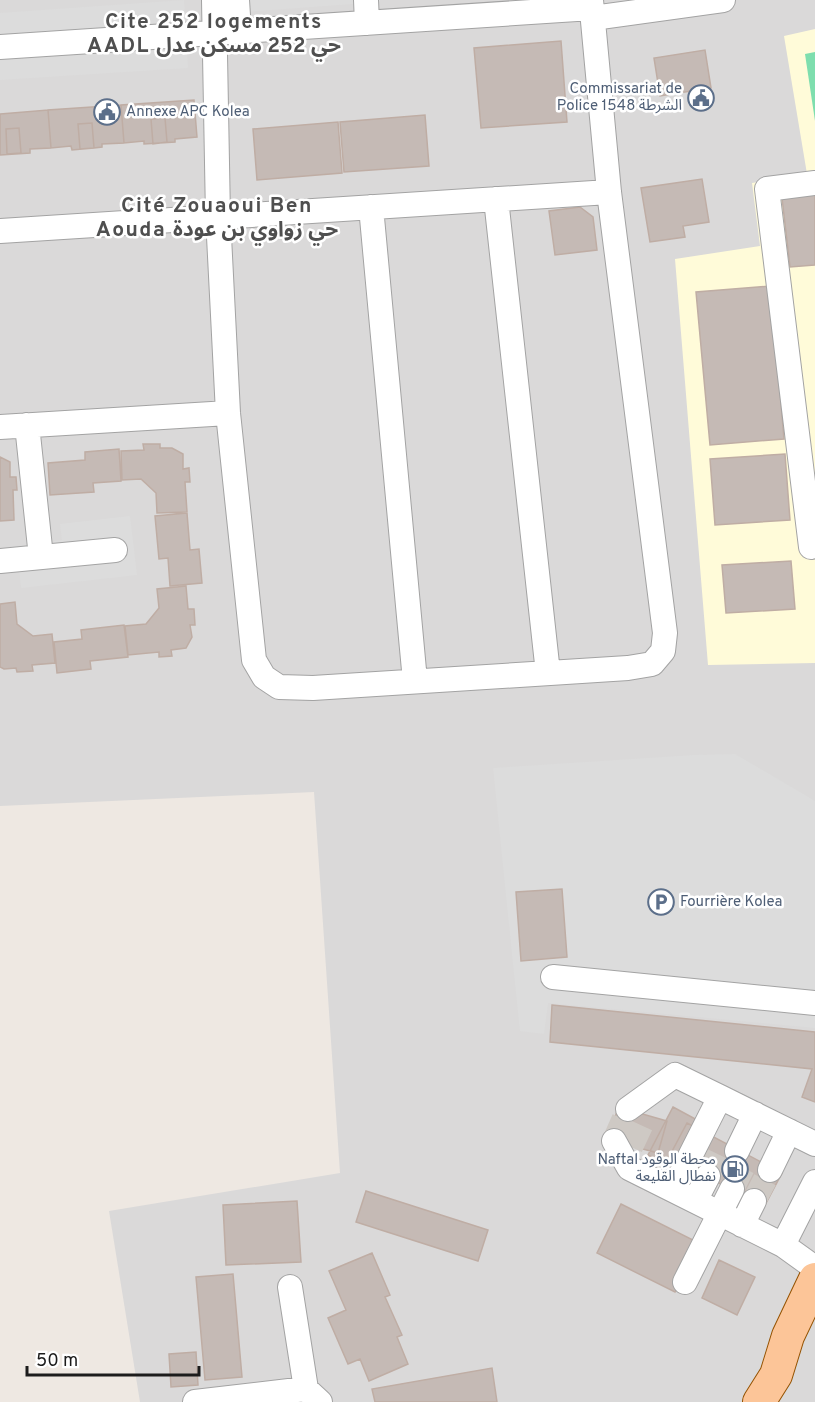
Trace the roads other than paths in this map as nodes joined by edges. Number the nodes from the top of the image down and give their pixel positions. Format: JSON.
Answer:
{"nodes":[{"id":1,"x":214,"y":0,"type":"edge"},
{"id":2,"x":237,"y":0,"type":"edge"},
{"id":3,"x":723,"y":0,"type":"edge"},
{"id":4,"x":592,"y":9,"type":"edge"},
{"id":5,"x":367,"y":11,"type":"edge"},
{"id":6,"x":239,"y":32,"type":"junction"},
{"id":7,"x":215,"y":33,"type":"junction"},
{"id":8,"x":0,"y":47,"type":"edge"},
{"id":9,"x":815,"y":183,"type":"edge"},
{"id":10,"x":609,"y":192,"type":"junction"},
{"id":11,"x":496,"y":199,"type":"junction"},
{"id":12,"x":371,"y":207,"type":"junction"},
{"id":13,"x":218,"y":217,"type":"junction"},
{"id":14,"x":0,"y":231,"type":"edge"},
{"id":15,"x":228,"y":413,"type":"junction"},
{"id":16,"x":27,"y":425,"type":"junction"},
{"id":17,"x":0,"y":427,"type":"edge"},
{"id":18,"x":812,"y":547,"type":"dead end"},
{"id":19,"x":115,"y":550,"type":"dead end"},
{"id":20,"x":40,"y":557,"type":"junction"},
{"id":21,"x":0,"y":561,"type":"edge"},
{"id":22,"x":548,"y":673,"type":"junction"},
{"id":23,"x":415,"y":681,"type":"junction"},
{"id":24,"x":553,"y":978,"type":"dead end"},
{"id":25,"x":815,"y":1003,"type":"edge"},
{"id":26,"x":637,"y":1112,"type":"tunnel mouth"},
{"id":27,"x":754,"y":1114,"type":"junction"},
{"id":28,"x":815,"y":1144,"type":"edge"},
{"id":29,"x":625,"y":1152,"type":"dead end"},
{"id":30,"x":815,"y":1182,"type":"edge"},
{"id":31,"x":707,"y":1208,"type":"junction"},
{"id":32,"x":783,"y":1245,"type":"junction"},
{"id":33,"x":815,"y":1268,"type":"edge"},
{"id":34,"x":815,"y":1279,"type":"edge"},
{"id":35,"x":685,"y":1282,"type":"dead end"},
{"id":36,"x":290,"y":1287,"type":"dead end"},
{"id":37,"x":788,"y":1336,"type":"junction"},
{"id":38,"x":313,"y":1396,"type":"edge"},
{"id":39,"x":195,"y":1402,"type":"edge"},
{"id":40,"x":735,"y":1402,"type":"edge"},
{"id":41,"x":759,"y":1402,"type":"edge"}],
"edges":[{"from":1,"to":7,"type":"street"},
{"from":2,"to":6,"type":"street"},
{"from":3,"to":4,"type":"street"},
{"from":4,"to":5,"type":"street"},
{"from":4,"to":10,"type":"street"},
{"from":5,"to":6,"type":"street"},
{"from":6,"to":7,"type":"street"},
{"from":7,"to":8,"type":"street"},
{"from":7,"to":13,"type":"street"},
{"from":9,"to":18,"type":"street"},
{"from":10,"to":11,"type":"street"},
{"from":10,"to":22,"type":"street"},
{"from":11,"to":12,"type":"street"},
{"from":11,"to":22,"type":"street"},
{"from":12,"to":13,"type":"street"},
{"from":12,"to":23,"type":"street"},
{"from":13,"to":14,"type":"street"},
{"from":13,"to":15,"type":"street"},
{"from":15,"to":16,"type":"street"},
{"from":15,"to":23,"type":"street"},
{"from":16,"to":17,"type":"street"},
{"from":16,"to":20,"type":"street"},
{"from":19,"to":20,"type":"street"},
{"from":20,"to":21,"type":"street"},
{"from":22,"to":23,"type":"street"},
{"from":24,"to":25,"type":"street"},
{"from":26,"to":27,"type":"street"},
{"from":27,"to":27,"type":"street"},
{"from":27,"to":28,"type":"street"},
{"from":27,"to":31,"type":"street"},
{"from":29,"to":31,"type":"street"},
{"from":30,"to":32,"type":"street"},
{"from":31,"to":31,"type":"street"},
{"from":31,"to":32,"type":"street"},
{"from":31,"to":35,"type":"street"},
{"from":32,"to":33,"type":"street"},
{"from":34,"to":37,"type":"main road"},
{"from":36,"to":38,"type":"street"},
{"from":37,"to":40,"type":"main road"},
{"from":37,"to":41,"type":"main road"},
{"from":38,"to":39,"type":"street"}]}
